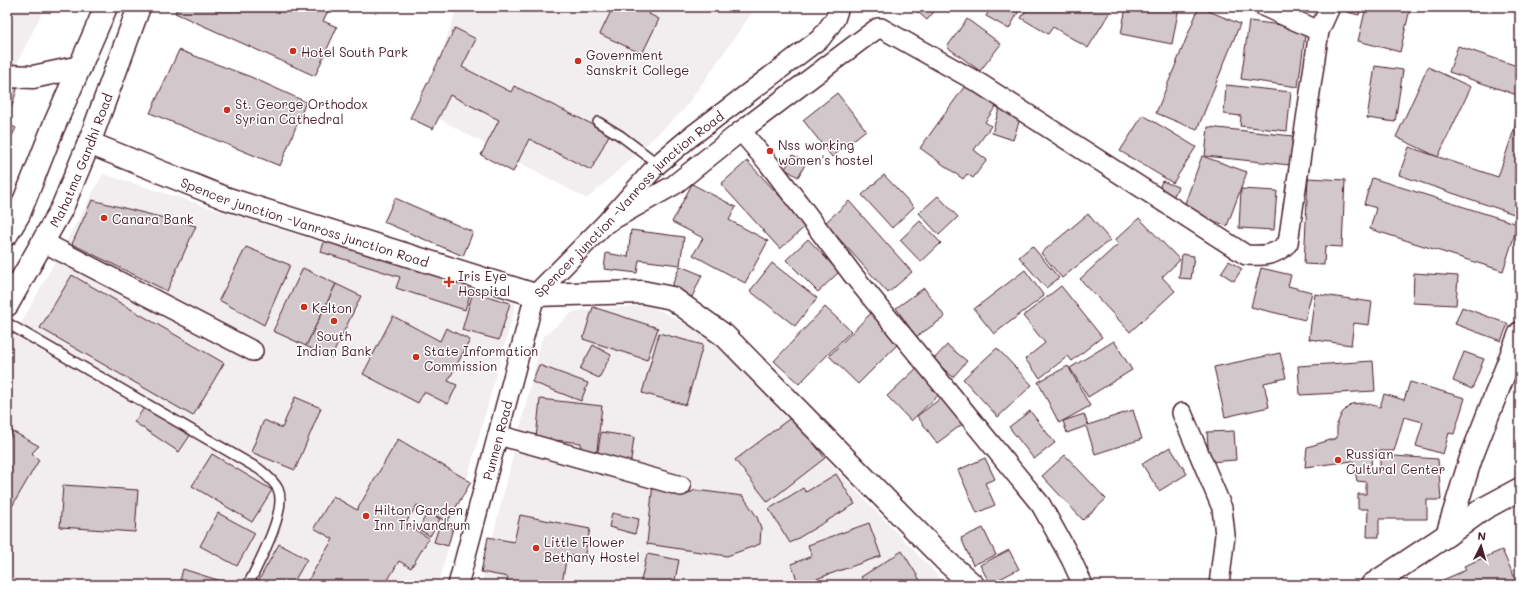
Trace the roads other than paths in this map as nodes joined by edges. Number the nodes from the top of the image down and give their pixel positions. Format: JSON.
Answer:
{"nodes":[{"id":1,"x":106,"y":7,"type":"edge"},
{"id":2,"x":139,"y":7,"type":"edge"},
{"id":3,"x":839,"y":7,"type":"edge"},
{"id":4,"x":1264,"y":7,"type":"edge"},
{"id":5,"x":1330,"y":7,"type":"edge"},
{"id":6,"x":1319,"y":31,"type":"junction"},
{"id":7,"x":80,"y":67,"type":"junction"},
{"id":8,"x":7,"y":76,"type":"edge"},
{"id":9,"x":598,"y":122,"type":"dead end"},
{"id":10,"x":741,"y":131,"type":"junction"},
{"id":11,"x":89,"y":143,"type":"junction"},
{"id":12,"x":658,"y":164,"type":"junction"},
{"id":13,"x":605,"y":224,"type":"junction"},
{"id":14,"x":7,"y":234,"type":"edge"},
{"id":15,"x":44,"y":242,"type":"junction"},
{"id":16,"x":535,"y":295,"type":"junction"},
{"id":17,"x":7,"y":305,"type":"edge"},
{"id":18,"x":7,"y":323,"type":"edge"},
{"id":19,"x":1520,"y":333,"type":"edge"},
{"id":20,"x":253,"y":351,"type":"dead end"},
{"id":21,"x":1182,"y":412,"type":"dead end"},
{"id":22,"x":498,"y":435,"type":"junction"},
{"id":23,"x":680,"y":486,"type":"dead end"},
{"id":24,"x":1520,"y":489,"type":"edge"},
{"id":25,"x":1447,"y":536,"type":"junction"},
{"id":26,"x":1378,"y":584,"type":"edge"},
{"id":27,"x":248,"y":585,"type":"edge"},
{"id":28,"x":458,"y":585,"type":"edge"},
{"id":29,"x":973,"y":585,"type":"edge"},
{"id":30,"x":1083,"y":585,"type":"edge"},
{"id":31,"x":1219,"y":585,"type":"edge"}],
"edges":[{"from":1,"to":7,"type":"street"},
{"from":2,"to":11,"type":"street","name":"Mahatma Gandhi Road"},
{"from":3,"to":12,"type":"street","name":"Spencer junction -Vanross junction Road"},
{"from":4,"to":6,"type":"street"},
{"from":5,"to":6,"type":"street"},
{"from":6,"to":10,"type":"street"},
{"from":7,"to":8,"type":"street"},
{"from":7,"to":14,"type":"street"},
{"from":9,"to":12,"type":"lane"},
{"from":10,"to":13,"type":"street"},
{"from":10,"to":30,"type":"street"},
{"from":11,"to":15,"type":"street","name":"Mahatma Gandhi Road"},
{"from":11,"to":16,"type":"street","name":"Spencer junction -Vanross junction Road"},
{"from":12,"to":13,"type":"street","name":"Spencer junction -Vanross junction Road"},
{"from":13,"to":16,"type":"street","name":"Spencer junction -Vanross junction Road"},
{"from":15,"to":17,"type":"street","name":"Mahatma Gandhi Road"},
{"from":15,"to":20,"type":"street"},
{"from":16,"to":22,"type":"street","name":"Punnen Road"},
{"from":16,"to":29,"type":"street"},
{"from":18,"to":27,"type":"lane"},
{"from":19,"to":25,"type":"street"},
{"from":21,"to":31,"type":"street"},
{"from":22,"to":23,"type":"street"},
{"from":22,"to":28,"type":"street","name":"Punnen Road"},
{"from":24,"to":25,"type":"street"},
{"from":25,"to":26,"type":"street"}]}
